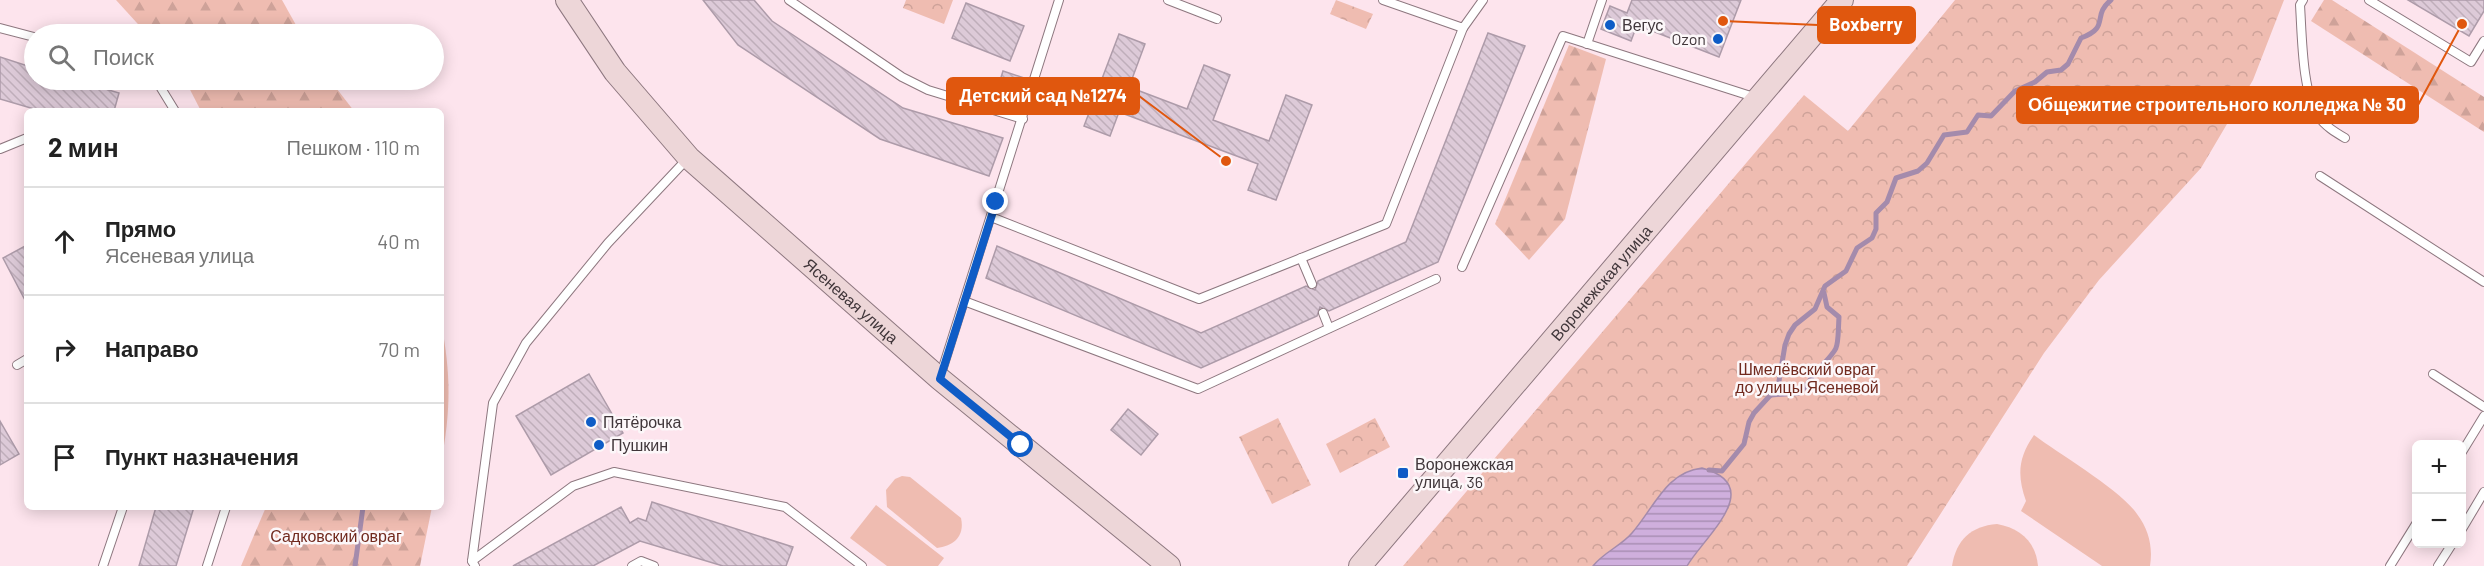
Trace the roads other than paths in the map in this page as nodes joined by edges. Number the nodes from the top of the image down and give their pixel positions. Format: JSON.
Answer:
{"nodes":[{"id":1,"x":567,"y":0,"type":"edge"},
{"id":2,"x":789,"y":0,"type":"edge"},
{"id":3,"x":1059,"y":0,"type":"edge"},
{"id":4,"x":1168,"y":0,"type":"edge"},
{"id":5,"x":1383,"y":0,"type":"edge"},
{"id":6,"x":1483,"y":0,"type":"edge"},
{"id":7,"x":1602,"y":0,"type":"edge"},
{"id":8,"x":1842,"y":0,"type":"edge"},
{"id":9,"x":2303,"y":0,"type":"edge"},
{"id":10,"x":2369,"y":0,"type":"edge"},
{"id":11,"x":1217,"y":19,"type":"dead end"},
{"id":12,"x":0,"y":28,"type":"edge"},
{"id":13,"x":1463,"y":28,"type":"junction"},
{"id":14,"x":24,"y":34,"type":"edge"},
{"id":15,"x":2484,"y":41,"type":"edge"},
{"id":16,"x":1587,"y":44,"type":"junction"},
{"id":17,"x":162,"y":90,"type":"edge"},
{"id":18,"x":1759,"y":99,"type":"junction"},
{"id":19,"x":173,"y":108,"type":"edge"},
{"id":20,"x":1023,"y":119,"type":"junction"},
{"id":21,"x":2345,"y":138,"type":"dead end"},
{"id":22,"x":24,"y":139,"type":"edge"},
{"id":23,"x":0,"y":148,"type":"edge"},
{"id":24,"x":689,"y":158,"type":"junction"},
{"id":25,"x":2320,"y":176,"type":"dead end"},
{"id":26,"x":992,"y":217,"type":"junction"},
{"id":27,"x":1301,"y":258,"type":"junction"},
{"id":28,"x":1462,"y":267,"type":"dead end"},
{"id":29,"x":1436,"y":279,"type":"dead end"},
{"id":30,"x":2484,"y":282,"type":"edge"},
{"id":31,"x":1311,"y":284,"type":"dead end"},
{"id":32,"x":964,"y":301,"type":"junction"},
{"id":33,"x":1323,"y":313,"type":"dead end"},
{"id":34,"x":1329,"y":328,"type":"junction"},
{"id":35,"x":24,"y":360,"type":"edge"},
{"id":36,"x":17,"y":365,"type":"dead end"},
{"id":37,"x":2433,"y":374,"type":"dead end"},
{"id":38,"x":940,"y":379,"type":"junction"},
{"id":39,"x":2484,"y":407,"type":"edge"},
{"id":40,"x":2484,"y":416,"type":"edge"},
{"id":41,"x":2466,"y":445,"type":"edge"},
{"id":42,"x":2484,"y":492,"type":"edge"},
{"id":43,"x":122,"y":510,"type":"edge"},
{"id":44,"x":225,"y":510,"type":"edge"},
{"id":45,"x":2466,"y":522,"type":"edge"},
{"id":46,"x":2412,"y":530,"type":"edge"},
{"id":47,"x":2449,"y":548,"type":"edge"},
{"id":48,"x":473,"y":563,"type":"edge"},
{"id":49,"x":103,"y":566,"type":"edge"},
{"id":50,"x":207,"y":566,"type":"edge"},
{"id":51,"x":632,"y":566,"type":"edge"},
{"id":52,"x":654,"y":566,"type":"edge"},
{"id":53,"x":862,"y":566,"type":"edge"},
{"id":54,"x":1169,"y":566,"type":"edge"},
{"id":55,"x":1360,"y":566,"type":"edge"},
{"id":56,"x":2390,"y":566,"type":"edge"},
{"id":57,"x":2438,"y":566,"type":"edge"}],
"edges":[{"from":1,"to":24,"type":"main road","name":"Ясеневая улица"},
{"from":2,"to":20,"type":"lane"},
{"from":3,"to":20,"type":"lane"},
{"from":4,"to":11,"type":"lane"},
{"from":5,"to":13,"type":"lane"},
{"from":6,"to":13,"type":"lane"},
{"from":7,"to":16,"type":"lane"},
{"from":8,"to":18,"type":"main road","name":"Воронежская улица"},
{"from":9,"to":21,"type":"lane"},
{"from":10,"to":15,"type":"lane"},
{"from":12,"to":14,"type":"lane"},
{"from":13,"to":27,"type":"lane"},
{"from":16,"to":18,"type":"lane"},
{"from":16,"to":28,"type":"lane"},
{"from":17,"to":19,"type":"lane"},
{"from":18,"to":55,"type":"main road","name":"Воронежская улица"},
{"from":20,"to":26,"type":"lane"},
{"from":22,"to":23,"type":"lane"},
{"from":24,"to":38,"type":"main road","name":"Ясеневая улица"},
{"from":24,"to":48,"type":"lane"},
{"from":25,"to":30,"type":"lane"},
{"from":26,"to":27,"type":"lane"},
{"from":26,"to":32,"type":"lane"},
{"from":27,"to":31,"type":"lane"},
{"from":29,"to":34,"type":"lane"},
{"from":32,"to":34,"type":"lane"},
{"from":32,"to":38,"type":"lane"},
{"from":33,"to":34,"type":"lane"},
{"from":35,"to":36,"type":"lane"},
{"from":37,"to":39,"type":"lane"},
{"from":38,"to":54,"type":"main road","name":"Ясеневая улица"},
{"from":40,"to":41,"type":"lane"},
{"from":42,"to":45,"type":"lane"},
{"from":43,"to":49,"type":"lane"},
{"from":44,"to":50,"type":"lane"},
{"from":46,"to":56,"type":"lane"},
{"from":47,"to":57,"type":"lane"},
{"from":48,"to":53,"type":"lane"},
{"from":51,"to":52,"type":"lane"}]}
